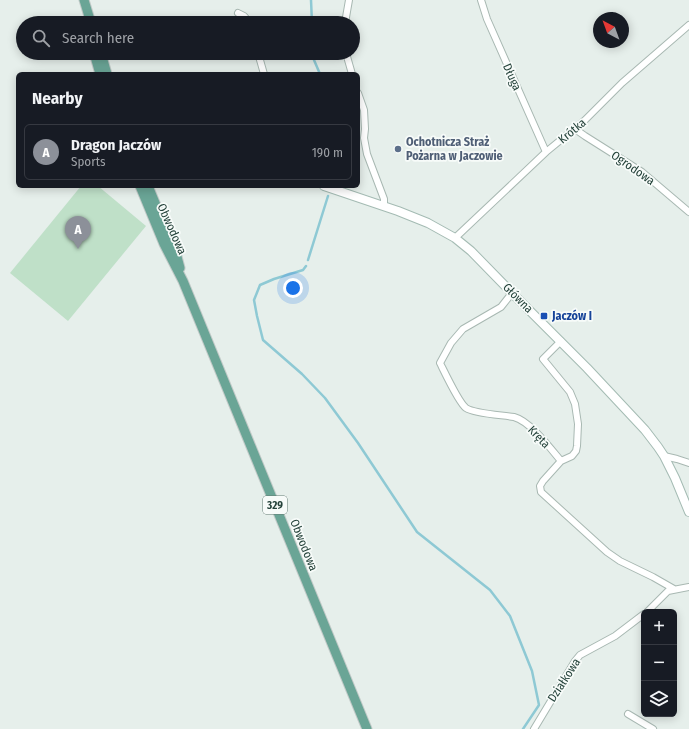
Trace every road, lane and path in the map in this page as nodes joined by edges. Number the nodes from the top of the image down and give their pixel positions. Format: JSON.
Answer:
{"nodes":[{"id":1,"x":84,"y":0,"type":"edge"},
{"id":2,"x":349,"y":0,"type":"edge"},
{"id":3,"x":481,"y":0,"type":"edge"},
{"id":4,"x":238,"y":13,"type":"dead end"},
{"id":5,"x":88,"y":16,"type":"edge"},
{"id":6,"x":244,"y":16,"type":"edge"},
{"id":7,"x":346,"y":16,"type":"edge"},
{"id":8,"x":689,"y":25,"type":"edge"},
{"id":9,"x":96,"y":60,"type":"edge"},
{"id":10,"x":103,"y":60,"type":"edge"},
{"id":11,"x":260,"y":60,"type":"edge"},
{"id":12,"x":348,"y":60,"type":"edge"},
{"id":13,"x":99,"y":72,"type":"edge"},
{"id":14,"x":107,"y":72,"type":"edge"},
{"id":15,"x":263,"y":72,"type":"edge"},
{"id":16,"x":351,"y":72,"type":"edge"},
{"id":17,"x":360,"y":99,"type":"edge"},
{"id":18,"x":575,"y":129,"type":"junction"},
{"id":19,"x":546,"y":152,"type":"junction"},
{"id":20,"x":141,"y":188,"type":"edge"},
{"id":21,"x":149,"y":188,"type":"edge"},
{"id":22,"x":330,"y":188,"type":"edge"},
{"id":23,"x":384,"y":206,"type":"junction"},
{"id":24,"x":689,"y":212,"type":"edge"},
{"id":25,"x":455,"y":238,"type":"junction"},
{"id":26,"x":183,"y":281,"type":"junction"},
{"id":27,"x":512,"y":293,"type":"junction"},
{"id":28,"x":561,"y":341,"type":"junction"},
{"id":29,"x":664,"y":456,"type":"junction"},
{"id":30,"x":561,"y":461,"type":"junction"},
{"id":31,"x":689,"y":463,"type":"edge"},
{"id":32,"x":689,"y":512,"type":"edge"},
{"id":33,"x":689,"y":587,"type":"edge"},
{"id":34,"x":674,"y":589,"type":"junction"},
{"id":35,"x":649,"y":609,"type":"edge"},
{"id":36,"x":641,"y":616,"type":"edge"},
{"id":37,"x":628,"y":714,"type":"dead end"},
{"id":38,"x":367,"y":729,"type":"edge"},
{"id":39,"x":534,"y":729,"type":"edge"},
{"id":40,"x":653,"y":729,"type":"edge"}],
"edges":[{"from":1,"to":5,"type":"main road"},
{"from":2,"to":7,"type":"street"},
{"from":3,"to":19,"type":"street","name":"Długa"},
{"from":4,"to":6,"type":"street"},
{"from":8,"to":18,"type":"street","name":"Krótka"},
{"from":9,"to":13,"type":"main road"},
{"from":10,"to":14,"type":"main road"},
{"from":11,"to":15,"type":"street"},
{"from":12,"to":16,"type":"street"},
{"from":17,"to":23,"type":"street"},
{"from":18,"to":19,"type":"street","name":"Krótka"},
{"from":18,"to":24,"type":"street","name":"Ogrodowa"},
{"from":19,"to":25,"type":"street","name":"Krótka"},
{"from":20,"to":26,"type":"main road","name":"Obwodowa","number":"329"},
{"from":21,"to":26,"type":"main road","name":"Obwodowa","number":"329"},
{"from":22,"to":23,"type":"street","name":"Główna"},
{"from":23,"to":25,"type":"street","name":"Główna"},
{"from":25,"to":27,"type":"street","name":"Główna"},
{"from":26,"to":38,"type":"main road","name":"Obwodowa","number":"329"},
{"from":27,"to":28,"type":"street","name":"Główna"},
{"from":27,"to":30,"type":"street","name":"Kręta"},
{"from":28,"to":29,"type":"street","name":"Główna"},
{"from":28,"to":30,"type":"street"},
{"from":29,"to":31,"type":"street"},
{"from":29,"to":32,"type":"street","name":"Główna"},
{"from":30,"to":34,"type":"street"},
{"from":33,"to":34,"type":"street"},
{"from":34,"to":35,"type":"street"},
{"from":36,"to":39,"type":"street","name":"Działkowa"},
{"from":37,"to":40,"type":"street"}]}
